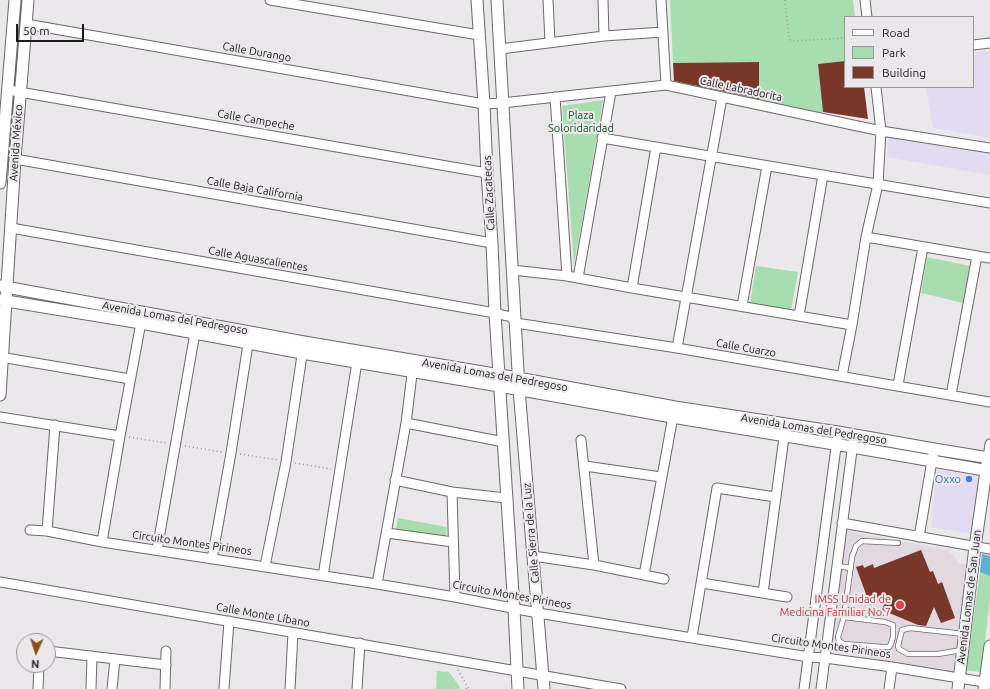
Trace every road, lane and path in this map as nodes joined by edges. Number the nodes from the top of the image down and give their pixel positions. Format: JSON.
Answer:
{"nodes":[{"id":1,"x":15,"y":0,"type":"edge"},
{"id":2,"x":28,"y":0,"type":"edge"},
{"id":3,"x":270,"y":0,"type":"edge"},
{"id":4,"x":477,"y":0,"type":"edge"},
{"id":5,"x":497,"y":0,"type":"edge"},
{"id":6,"x":548,"y":0,"type":"edge"},
{"id":7,"x":602,"y":0,"type":"edge"},
{"id":8,"x":661,"y":0,"type":"edge"},
{"id":9,"x":785,"y":0,"type":"edge"},
{"id":10,"x":868,"y":0,"type":"edge"},
{"id":11,"x":867,"y":16,"type":"edge"},
{"id":12,"x":26,"y":24,"type":"junction"},
{"id":13,"x":663,"y":32,"type":"junction"},
{"id":14,"x":479,"y":35,"type":"junction"},
{"id":15,"x":604,"y":36,"type":"junction"},
{"id":16,"x":844,"y":38,"type":"edge"},
{"id":17,"x":550,"y":42,"type":"junction"},
{"id":18,"x":990,"y":43,"type":"edge"},
{"id":19,"x":974,"y":45,"type":"edge"},
{"id":20,"x":500,"y":49,"type":"junction"},
{"id":21,"x":666,"y":85,"type":"junction"},
{"id":22,"x":876,"y":88,"type":"edge"},
{"id":23,"x":8,"y":90,"type":"junction"},
{"id":24,"x":20,"y":92,"type":"junction"},
{"id":25,"x":611,"y":92,"type":"junction"},
{"id":26,"x":555,"y":97,"type":"junction"},
{"id":27,"x":722,"y":98,"type":"junction"},
{"id":28,"x":494,"y":104,"type":"junction"},
{"id":29,"x":882,"y":131,"type":"junction"},
{"id":30,"x":602,"y":138,"type":"junction"},
{"id":31,"x":656,"y":147,"type":"junction"},
{"id":32,"x":990,"y":148,"type":"edge"},
{"id":33,"x":712,"y":157,"type":"junction"},
{"id":34,"x":15,"y":159,"type":"junction"},
{"id":35,"x":767,"y":166,"type":"junction"},
{"id":36,"x":487,"y":173,"type":"junction"},
{"id":37,"x":823,"y":175,"type":"junction"},
{"id":38,"x":0,"y":183,"type":"edge"},
{"id":39,"x":878,"y":184,"type":"junction"},
{"id":40,"x":990,"y":203,"type":"edge"},
{"id":41,"x":11,"y":228,"type":"junction"},
{"id":42,"x":866,"y":236,"type":"junction"},
{"id":43,"x":492,"y":243,"type":"junction"},
{"id":44,"x":923,"y":246,"type":"junction"},
{"id":45,"x":977,"y":256,"type":"junction"},
{"id":46,"x":990,"y":258,"type":"edge"},
{"id":47,"x":512,"y":270,"type":"junction"},
{"id":48,"x":567,"y":276,"type":"junction"},
{"id":49,"x":578,"y":278,"type":"junction"},
{"id":50,"x":4,"y":286,"type":"edge"},
{"id":51,"x":632,"y":288,"type":"junction"},
{"id":52,"x":687,"y":297,"type":"junction"},
{"id":53,"x":3,"y":300,"type":"edge"},
{"id":54,"x":742,"y":306,"type":"junction"},
{"id":55,"x":498,"y":313,"type":"junction"},
{"id":56,"x":799,"y":316,"type":"junction"},
{"id":57,"x":142,"y":317,"type":"junction"},
{"id":58,"x":514,"y":320,"type":"junction"},
{"id":59,"x":852,"y":325,"type":"junction"},
{"id":60,"x":196,"y":327,"type":"junction"},
{"id":61,"x":249,"y":337,"type":"junction"},
{"id":62,"x":303,"y":347,"type":"junction"},
{"id":63,"x":677,"y":348,"type":"junction"},
{"id":64,"x":1,"y":357,"type":"edge"},
{"id":65,"x":357,"y":362,"type":"junction"},
{"id":66,"x":414,"y":366,"type":"junction"},
{"id":67,"x":842,"y":376,"type":"junction"},
{"id":68,"x":518,"y":378,"type":"junction"},
{"id":69,"x":130,"y":379,"type":"junction"},
{"id":70,"x":502,"y":381,"type":"junction"},
{"id":71,"x":898,"y":385,"type":"junction"},
{"id":72,"x":519,"y":389,"type":"junction"},
{"id":73,"x":0,"y":395,"type":"edge"},
{"id":74,"x":951,"y":396,"type":"junction"},
{"id":75,"x":990,"y":402,"type":"edge"},
{"id":76,"x":674,"y":412,"type":"junction"},
{"id":77,"x":0,"y":417,"type":"edge"},
{"id":78,"x":406,"y":423,"type":"junction"},
{"id":79,"x":786,"y":424,"type":"junction"},
{"id":80,"x":55,"y":425,"type":"junction"},
{"id":81,"x":838,"y":432,"type":"junction"},
{"id":82,"x":854,"y":435,"type":"junction"},
{"id":83,"x":120,"y":436,"type":"junction"},
{"id":84,"x":784,"y":436,"type":"junction"},
{"id":85,"x":581,"y":440,"type":"dead end"},
{"id":86,"x":504,"y":442,"type":"junction"},
{"id":87,"x":836,"y":444,"type":"junction"},
{"id":88,"x":990,"y":444,"type":"edge"},
{"id":89,"x":852,"y":447,"type":"junction"},
{"id":90,"x":933,"y":455,"type":"junction"},
{"id":91,"x":989,"y":458,"type":"edge"},
{"id":92,"x":584,"y":466,"type":"junction"},
{"id":93,"x":988,"y":471,"type":"edge"},
{"id":94,"x":661,"y":477,"type":"junction"},
{"id":95,"x":395,"y":480,"type":"junction"},
{"id":96,"x":452,"y":492,"type":"junction"},
{"id":97,"x":775,"y":497,"type":"junction"},
{"id":98,"x":506,"y":498,"type":"junction"},
{"id":99,"x":842,"y":523,"type":"junction"},
{"id":100,"x":30,"y":530,"type":"dead end"},
{"id":101,"x":47,"y":531,"type":"junction"},
{"id":102,"x":387,"y":532,"type":"junction"},
{"id":103,"x":919,"y":537,"type":"junction"},
{"id":104,"x":102,"y":542,"type":"junction"},
{"id":105,"x":453,"y":542,"type":"junction"},
{"id":106,"x":898,"y":543,"type":"dead end"},
{"id":107,"x":975,"y":547,"type":"junction"},
{"id":108,"x":990,"y":549,"type":"edge"},
{"id":109,"x":157,"y":550,"type":"junction"},
{"id":110,"x":533,"y":556,"type":"junction"},
{"id":111,"x":212,"y":559,"type":"junction"},
{"id":112,"x":594,"y":565,"type":"junction"},
{"id":113,"x":265,"y":566,"type":"junction"},
{"id":114,"x":837,"y":566,"type":"junction"},
{"id":115,"x":851,"y":568,"type":"junction"},
{"id":116,"x":644,"y":575,"type":"junction"},
{"id":117,"x":323,"y":576,"type":"junction"},
{"id":118,"x":664,"y":579,"type":"dead end"},
{"id":119,"x":0,"y":582,"type":"edge"},
{"id":120,"x":702,"y":583,"type":"junction"},
{"id":121,"x":377,"y":584,"type":"junction"},
{"id":122,"x":763,"y":593,"type":"junction"},
{"id":123,"x":456,"y":597,"type":"junction"},
{"id":124,"x":787,"y":597,"type":"dead end"},
{"id":125,"x":516,"y":609,"type":"junction"},
{"id":126,"x":534,"y":612,"type":"junction"},
{"id":127,"x":844,"y":616,"type":"junction"},
{"id":128,"x":229,"y":621,"type":"junction"},
{"id":129,"x":293,"y":633,"type":"junction"},
{"id":130,"x":964,"y":634,"type":"junction"},
{"id":131,"x":692,"y":637,"type":"junction"},
{"id":132,"x":360,"y":643,"type":"junction"},
{"id":133,"x":990,"y":646,"type":"edge"},
{"id":134,"x":962,"y":650,"type":"junction"},
{"id":135,"x":56,"y":652,"type":"edge"},
{"id":136,"x":166,"y":652,"type":"dead end"},
{"id":137,"x":92,"y":656,"type":"junction"},
{"id":138,"x":809,"y":657,"type":"junction"},
{"id":139,"x":825,"y":658,"type":"junction"},
{"id":140,"x":115,"y":659,"type":"junction"},
{"id":141,"x":166,"y":665,"type":"junction"},
{"id":142,"x":892,"y":667,"type":"junction"},
{"id":143,"x":458,"y":669,"type":"dead end"},
{"id":144,"x":519,"y":672,"type":"junction"},
{"id":145,"x":39,"y":673,"type":"edge"},
{"id":146,"x":540,"y":675,"type":"junction"},
{"id":147,"x":958,"y":683,"type":"edge"},
{"id":148,"x":467,"y":685,"type":"junction"},
{"id":149,"x":986,"y":685,"type":"edge"},
{"id":150,"x":38,"y":689,"type":"edge"},
{"id":151,"x":91,"y":689,"type":"edge"},
{"id":152,"x":112,"y":689,"type":"edge"},
{"id":153,"x":165,"y":689,"type":"edge"},
{"id":154,"x":224,"y":689,"type":"edge"},
{"id":155,"x":290,"y":689,"type":"edge"},
{"id":156,"x":357,"y":689,"type":"edge"},
{"id":157,"x":466,"y":689,"type":"edge"},
{"id":158,"x":469,"y":689,"type":"edge"},
{"id":159,"x":518,"y":689,"type":"edge"},
{"id":160,"x":544,"y":689,"type":"edge"},
{"id":161,"x":621,"y":689,"type":"edge"},
{"id":162,"x":804,"y":689,"type":"edge"},
{"id":163,"x":821,"y":689,"type":"edge"},
{"id":164,"x":889,"y":689,"type":"edge"}],
"edges":[{"from":1,"to":23,"type":"street","name":"Avenida México"},
{"from":2,"to":12,"type":"street","name":"Avenida México"},
{"from":3,"to":14,"type":"street"},
{"from":4,"to":14,"type":"street","name":"Calle Zacatecas"},
{"from":5,"to":20,"type":"street","name":"Calle Zacatecas"},
{"from":6,"to":17,"type":"street"},
{"from":7,"to":15,"type":"street"},
{"from":8,"to":13,"type":"street"},
{"from":9,"to":16,"type":"path"},
{"from":10,"to":11,"type":"street"},
{"from":12,"to":24,"type":"street","name":"Avenida México"},
{"from":12,"to":28,"type":"street","name":"Calle Durango"},
{"from":13,"to":15,"type":"street"},
{"from":13,"to":21,"type":"street"},
{"from":14,"to":28,"type":"street","name":"Calle Zacatecas"},
{"from":15,"to":17,"type":"street"},
{"from":17,"to":20,"type":"street"},
{"from":18,"to":19,"type":"street"},
{"from":20,"to":28,"type":"street","name":"Calle Zacatecas"},
{"from":21,"to":25,"type":"street","name":"Calle Labradorita"},
{"from":21,"to":27,"type":"street","name":"Calle Labradorita"},
{"from":22,"to":29,"type":"street"},
{"from":23,"to":24,"type":"street","name":"Calle Campeche"},
{"from":23,"to":38,"type":"street","name":"Avenida México"},
{"from":24,"to":34,"type":"street","name":"Avenida México"},
{"from":24,"to":36,"type":"street","name":"Calle Campeche"},
{"from":25,"to":26,"type":"street","name":"Calle Labradorita"},
{"from":25,"to":30,"type":"street"},
{"from":26,"to":28,"type":"street","name":"Calle Labradorita"},
{"from":26,"to":48,"type":"street"},
{"from":27,"to":29,"type":"street","name":"Calle Labradorita"},
{"from":27,"to":33,"type":"street"},
{"from":28,"to":36,"type":"street","name":"Calle Zacatecas"},
{"from":28,"to":47,"type":"street","name":"Calle Zacatecas"},
{"from":29,"to":32,"type":"street","name":"Calle Labradorita"},
{"from":29,"to":39,"type":"street"},
{"from":30,"to":31,"type":"street"},
{"from":30,"to":49,"type":"street"},
{"from":31,"to":33,"type":"street"},
{"from":31,"to":51,"type":"street"},
{"from":33,"to":35,"type":"street"},
{"from":33,"to":52,"type":"street"},
{"from":34,"to":41,"type":"street","name":"Avenida México"},
{"from":34,"to":43,"type":"street","name":"Calle Baja California"},
{"from":35,"to":37,"type":"street"},
{"from":35,"to":54,"type":"street"},
{"from":36,"to":43,"type":"street","name":"Calle Zacatecas"},
{"from":37,"to":39,"type":"street"},
{"from":37,"to":56,"type":"street"},
{"from":39,"to":40,"type":"street"},
{"from":39,"to":42,"type":"street"},
{"from":41,"to":50,"type":"street","name":"Avenida México"},
{"from":41,"to":55,"type":"street","name":"Calle Aguascalientes"},
{"from":42,"to":44,"type":"street"},
{"from":42,"to":59,"type":"street"},
{"from":43,"to":55,"type":"street","name":"Calle Zacatecas"},
{"from":44,"to":45,"type":"street"},
{"from":44,"to":71,"type":"street"},
{"from":45,"to":46,"type":"street"},
{"from":45,"to":74,"type":"street"},
{"from":47,"to":48,"type":"street"},
{"from":47,"to":58,"type":"street","name":"Calle Zacatecas"},
{"from":48,"to":49,"type":"street"},
{"from":49,"to":51,"type":"street"},
{"from":50,"to":53,"type":"street","name":"Avenida México"},
{"from":50,"to":57,"type":"street","name":"Avenida Lomas del Pedregoso"},
{"from":51,"to":52,"type":"street"},
{"from":52,"to":54,"type":"street"},
{"from":52,"to":63,"type":"street"},
{"from":53,"to":57,"type":"street","name":"Avenida Lomas del Pedregoso"},
{"from":53,"to":64,"type":"street","name":"Avenida México"},
{"from":54,"to":56,"type":"street"},
{"from":55,"to":58,"type":"street","name":"Calle Cuarzo"},
{"from":55,"to":70,"type":"street","name":"Calle Zacatecas"},
{"from":56,"to":59,"type":"street"},
{"from":57,"to":60,"type":"street","name":"Avenida Lomas del Pedregoso"},
{"from":57,"to":69,"type":"street"},
{"from":58,"to":63,"type":"street","name":"Calle Cuarzo"},
{"from":58,"to":68,"type":"street","name":"Calle Zacatecas"},
{"from":59,"to":67,"type":"street"},
{"from":60,"to":61,"type":"street","name":"Avenida Lomas del Pedregoso"},
{"from":60,"to":109,"type":"street"},
{"from":61,"to":62,"type":"street","name":"Avenida Lomas del Pedregoso"},
{"from":61,"to":111,"type":"street"},
{"from":62,"to":65,"type":"street","name":"Avenida Lomas del Pedregoso"},
{"from":62,"to":66,"type":"street","name":"Avenida Lomas del Pedregoso"},
{"from":62,"to":113,"type":"street"},
{"from":63,"to":67,"type":"street","name":"Calle Cuarzo"},
{"from":64,"to":69,"type":"street"},
{"from":64,"to":73,"type":"street","name":"Avenida México"},
{"from":65,"to":66,"type":"street","name":"Avenida Lomas del Pedregoso"},
{"from":65,"to":117,"type":"street"},
{"from":66,"to":70,"type":"street","name":"Avenida Lomas del Pedregoso"},
{"from":66,"to":78,"type":"street"},
{"from":67,"to":71,"type":"street","name":"Calle Cuarzo"},
{"from":68,"to":70,"type":"street","name":"Avenida Lomas del Pedregoso"},
{"from":68,"to":72,"type":"street","name":"Calle Sierra de la Luz"},
{"from":68,"to":76,"type":"street","name":"Avenida Lomas del Pedregoso"},
{"from":69,"to":83,"type":"street"},
{"from":70,"to":72,"type":"street","name":"Avenida Lomas del Pedregoso"},
{"from":70,"to":86,"type":"street","name":"Calle Sierra de la Luz"},
{"from":71,"to":74,"type":"street","name":"Calle Cuarzo"},
{"from":72,"to":76,"type":"street","name":"Avenida Lomas del Pedregoso"},
{"from":72,"to":110,"type":"street","name":"Calle Sierra de la Luz"},
{"from":74,"to":75,"type":"street","name":"Calle Cuarzo"},
{"from":76,"to":79,"type":"street","name":"Avenida Lomas del Pedregoso"},
{"from":76,"to":84,"type":"street","name":"Avenida Lomas del Pedregoso"},
{"from":76,"to":94,"type":"street"},
{"from":77,"to":80,"type":"street"},
{"from":78,"to":86,"type":"street"},
{"from":78,"to":95,"type":"street"},
{"from":79,"to":81,"type":"street","name":"Avenida Lomas del Pedregoso"},
{"from":79,"to":84,"type":"street"},
{"from":80,"to":83,"type":"street"},
{"from":80,"to":101,"type":"street"},
{"from":81,"to":82,"type":"street","name":"Avenida Lomas del Pedregoso"},
{"from":81,"to":87,"type":"street"},
{"from":82,"to":89,"type":"street"},
{"from":82,"to":90,"type":"street","name":"Avenida Lomas del Pedregoso"},
{"from":83,"to":104,"type":"street"},
{"from":84,"to":87,"type":"street","name":"Avenida Lomas del Pedregoso"},
{"from":84,"to":97,"type":"street"},
{"from":85,"to":92,"type":"street"},
{"from":86,"to":98,"type":"street","name":"Calle Sierra de la Luz"},
{"from":87,"to":89,"type":"street","name":"Avenida Lomas del Pedregoso"},
{"from":87,"to":138,"type":"street"},
{"from":88,"to":91,"type":"street"},
{"from":89,"to":90,"type":"street","name":"Avenida Lomas del Pedregoso"},
{"from":89,"to":99,"type":"street"},
{"from":90,"to":91,"type":"street","name":"Avenida Lomas del Pedregoso"},
{"from":90,"to":93,"type":"street","name":"Avenida Lomas del Pedregoso"},
{"from":90,"to":103,"type":"street"},
{"from":91,"to":93,"type":"street","name":"Avenida Lomas de San Juan"},
{"from":92,"to":94,"type":"street"},
{"from":92,"to":112,"type":"street"},
{"from":93,"to":107,"type":"street","name":"Avenida Lomas de San Juan"},
{"from":94,"to":116,"type":"street"},
{"from":95,"to":96,"type":"street"},
{"from":95,"to":102,"type":"street"},
{"from":96,"to":98,"type":"street"},
{"from":96,"to":105,"type":"street"},
{"from":97,"to":120,"type":"street"},
{"from":97,"to":122,"type":"street"},
{"from":98,"to":125,"type":"street","name":"Calle Sierra de la Luz"},
{"from":99,"to":103,"type":"street"},
{"from":99,"to":114,"type":"street"},
{"from":100,"to":101,"type":"street","name":"Circuito Montes Pirineos"},
{"from":101,"to":104,"type":"street","name":"Circuito Montes Pirineos"},
{"from":102,"to":105,"type":"street"},
{"from":102,"to":121,"type":"street"},
{"from":103,"to":107,"type":"street"},
{"from":104,"to":109,"type":"street","name":"Circuito Montes Pirineos"},
{"from":105,"to":123,"type":"street"},
{"from":106,"to":115,"type":"lane"},
{"from":107,"to":108,"type":"street"},
{"from":107,"to":130,"type":"street","name":"Avenida Lomas de San Juan"},
{"from":109,"to":111,"type":"street","name":"Circuito Montes Pirineos"},
{"from":110,"to":112,"type":"street"},
{"from":110,"to":126,"type":"street","name":"Calle Sierra de la Luz"},
{"from":111,"to":113,"type":"street","name":"Circuito Montes Pirineos"},
{"from":112,"to":116,"type":"street"},
{"from":113,"to":117,"type":"street","name":"Circuito Montes Pirineos"},
{"from":114,"to":115,"type":"lane"},
{"from":114,"to":139,"type":"street"},
{"from":115,"to":127,"type":"lane"},
{"from":116,"to":118,"type":"street"},
{"from":117,"to":121,"type":"street","name":"Circuito Montes Pirineos"},
{"from":119,"to":128,"type":"street","name":"Calle Monte Líbano"},
{"from":120,"to":122,"type":"street"},
{"from":120,"to":131,"type":"street"},
{"from":121,"to":123,"type":"street","name":"Circuito Montes Pirineos"},
{"from":122,"to":124,"type":"street"},
{"from":123,"to":125,"type":"street","name":"Circuito Montes Pirineos"},
{"from":125,"to":126,"type":"street","name":"Circuito Montes Pirineos"},
{"from":125,"to":144,"type":"street","name":"Calle Sierra de la Luz"},
{"from":126,"to":131,"type":"street","name":"Circuito Montes Pirineos"},
{"from":126,"to":146,"type":"street","name":"Calle Sierra de la Luz"},
{"from":127,"to":127,"type":"lane"},
{"from":128,"to":129,"type":"street","name":"Calle Monte Líbano"},
{"from":128,"to":154,"type":"street"},
{"from":129,"to":132,"type":"street","name":"Calle Monte Líbano"},
{"from":129,"to":155,"type":"street"},
{"from":130,"to":134,"type":"street","name":"Avenida Lomas de San Juan"},
{"from":130,"to":134,"type":"lane"},
{"from":131,"to":138,"type":"street","name":"Circuito Montes Pirineos"},
{"from":132,"to":144,"type":"street","name":"Calle Monte Líbano"},
{"from":132,"to":156,"type":"street"},
{"from":133,"to":149,"type":"street"},
{"from":134,"to":147,"type":"street","name":"Avenida Lomas de San Juan"},
{"from":135,"to":137,"type":"street"},
{"from":136,"to":141,"type":"street"},
{"from":137,"to":140,"type":"street"},
{"from":137,"to":151,"type":"street"},
{"from":138,"to":139,"type":"street","name":"Circuito Montes Pirineos"},
{"from":138,"to":162,"type":"street"},
{"from":139,"to":142,"type":"street","name":"Circuito Montes Pirineos"},
{"from":139,"to":163,"type":"street"},
{"from":140,"to":141,"type":"street"},
{"from":140,"to":152,"type":"street"},
{"from":141,"to":153,"type":"street"},
{"from":142,"to":147,"type":"street","name":"Circuito Montes Pirineos"},
{"from":142,"to":164,"type":"street"},
{"from":143,"to":148,"type":"path"},
{"from":144,"to":146,"type":"street","name":"Calle Monte Líbano"},
{"from":144,"to":159,"type":"street","name":"Calle Sierra de la Luz"},
{"from":145,"to":150,"type":"street"},
{"from":146,"to":160,"type":"street","name":"Calle Sierra de la Luz"},
{"from":146,"to":161,"type":"street"},
{"from":147,"to":149,"type":"street","name":"Circuito Montes Pirineos"},
{"from":148,"to":157,"type":"path"},
{"from":148,"to":158,"type":"path"}]}
